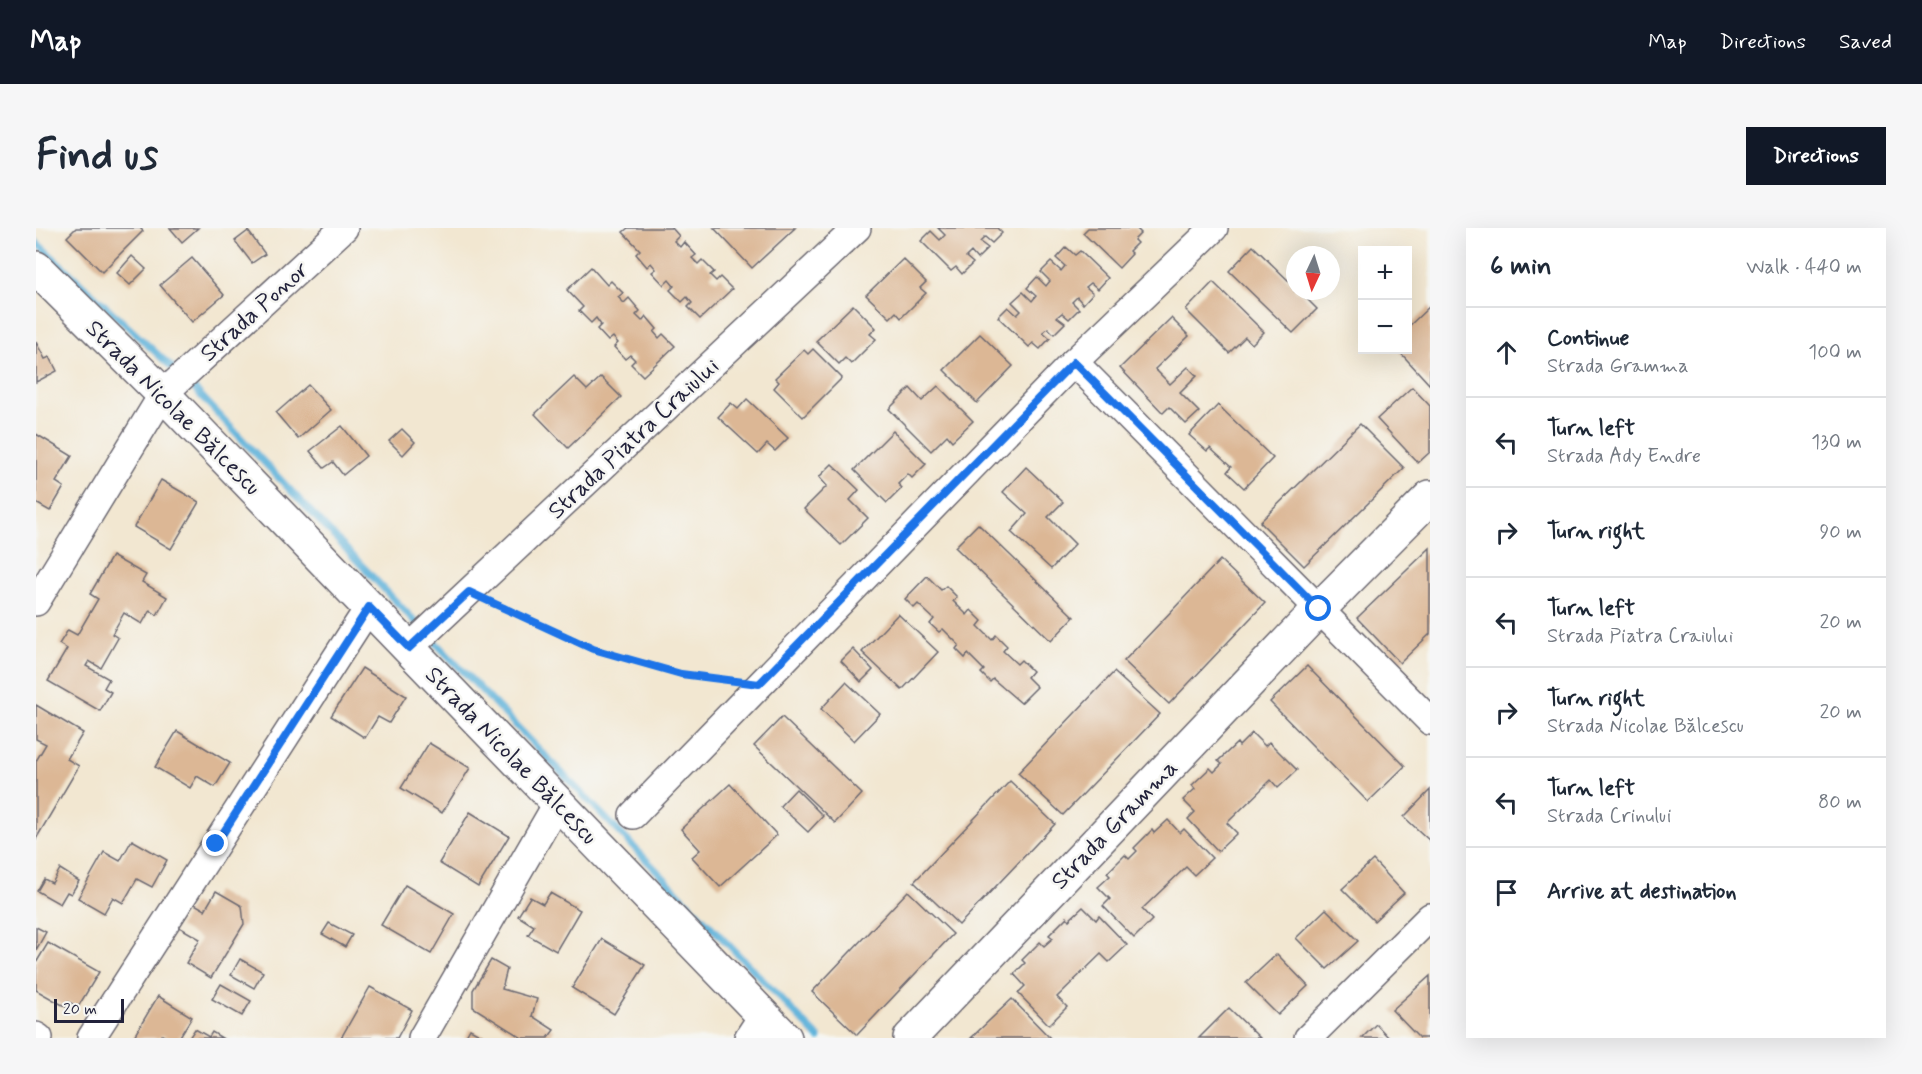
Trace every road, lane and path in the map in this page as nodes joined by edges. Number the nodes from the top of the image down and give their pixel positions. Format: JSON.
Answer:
{"nodes":[{"id":1,"x":344,"y":228,"type":"edge"},
{"id":2,"x":858,"y":228,"type":"edge"},
{"id":3,"x":1214,"y":228,"type":"edge"},
{"id":4,"x":36,"y":268,"type":"edge"},
{"id":5,"x":1074,"y":362,"type":"junction"},
{"id":6,"x":166,"y":391,"type":"junction"},
{"id":7,"x":1430,"y":497,"type":"edge"},
{"id":8,"x":469,"y":592,"type":"junction"},
{"id":9,"x":36,"y":602,"type":"edge"},
{"id":10,"x":369,"y":607,"type":"junction"},
{"id":11,"x":1319,"y":609,"type":"junction"},
{"id":12,"x":421,"y":637,"type":"junction"},
{"id":13,"x":759,"y":684,"type":"junction"},
{"id":14,"x":1430,"y":721,"type":"edge"},
{"id":15,"x":558,"y":802,"type":"junction"},
{"id":16,"x":633,"y":815,"type":"dead end"},
{"id":17,"x":1430,"y":917,"type":"edge"},
{"id":18,"x":766,"y":1030,"type":"edge"},
{"id":19,"x":91,"y":1038,"type":"edge"},
{"id":20,"x":422,"y":1038,"type":"edge"},
{"id":21,"x":910,"y":1038,"type":"edge"},
{"id":22,"x":1308,"y":1038,"type":"edge"}],
"edges":[{"from":1,"to":6,"type":"street","name":"Strada Ponor"},
{"from":2,"to":8,"type":"street","name":"Strada Piatra Craiului"},
{"from":3,"to":5,"type":"street"},
{"from":4,"to":6,"type":"street","name":"Strada Nicolae Bălcescu"},
{"from":5,"to":11,"type":"street"},
{"from":5,"to":13,"type":"street"},
{"from":6,"to":9,"type":"street","name":"Strada Ponor"},
{"from":6,"to":10,"type":"street","name":"Strada Nicolae Bălcescu"},
{"from":7,"to":11,"type":"street","name":"Strada Gramma"},
{"from":8,"to":12,"type":"street","name":"Strada Piatra Craiului"},
{"from":8,"to":13,"type":"path"},
{"from":10,"to":12,"type":"street","name":"Strada Nicolae Bălcescu"},
{"from":10,"to":19,"type":"street"},
{"from":11,"to":14,"type":"street"},
{"from":11,"to":21,"type":"street","name":"Strada Gramma"},
{"from":12,"to":15,"type":"street","name":"Strada Nicolae Bălcescu"},
{"from":13,"to":16,"type":"street"},
{"from":15,"to":18,"type":"street","name":"Strada Nicolae Bălcescu"},
{"from":15,"to":20,"type":"street"},
{"from":17,"to":22,"type":"street"}]}
